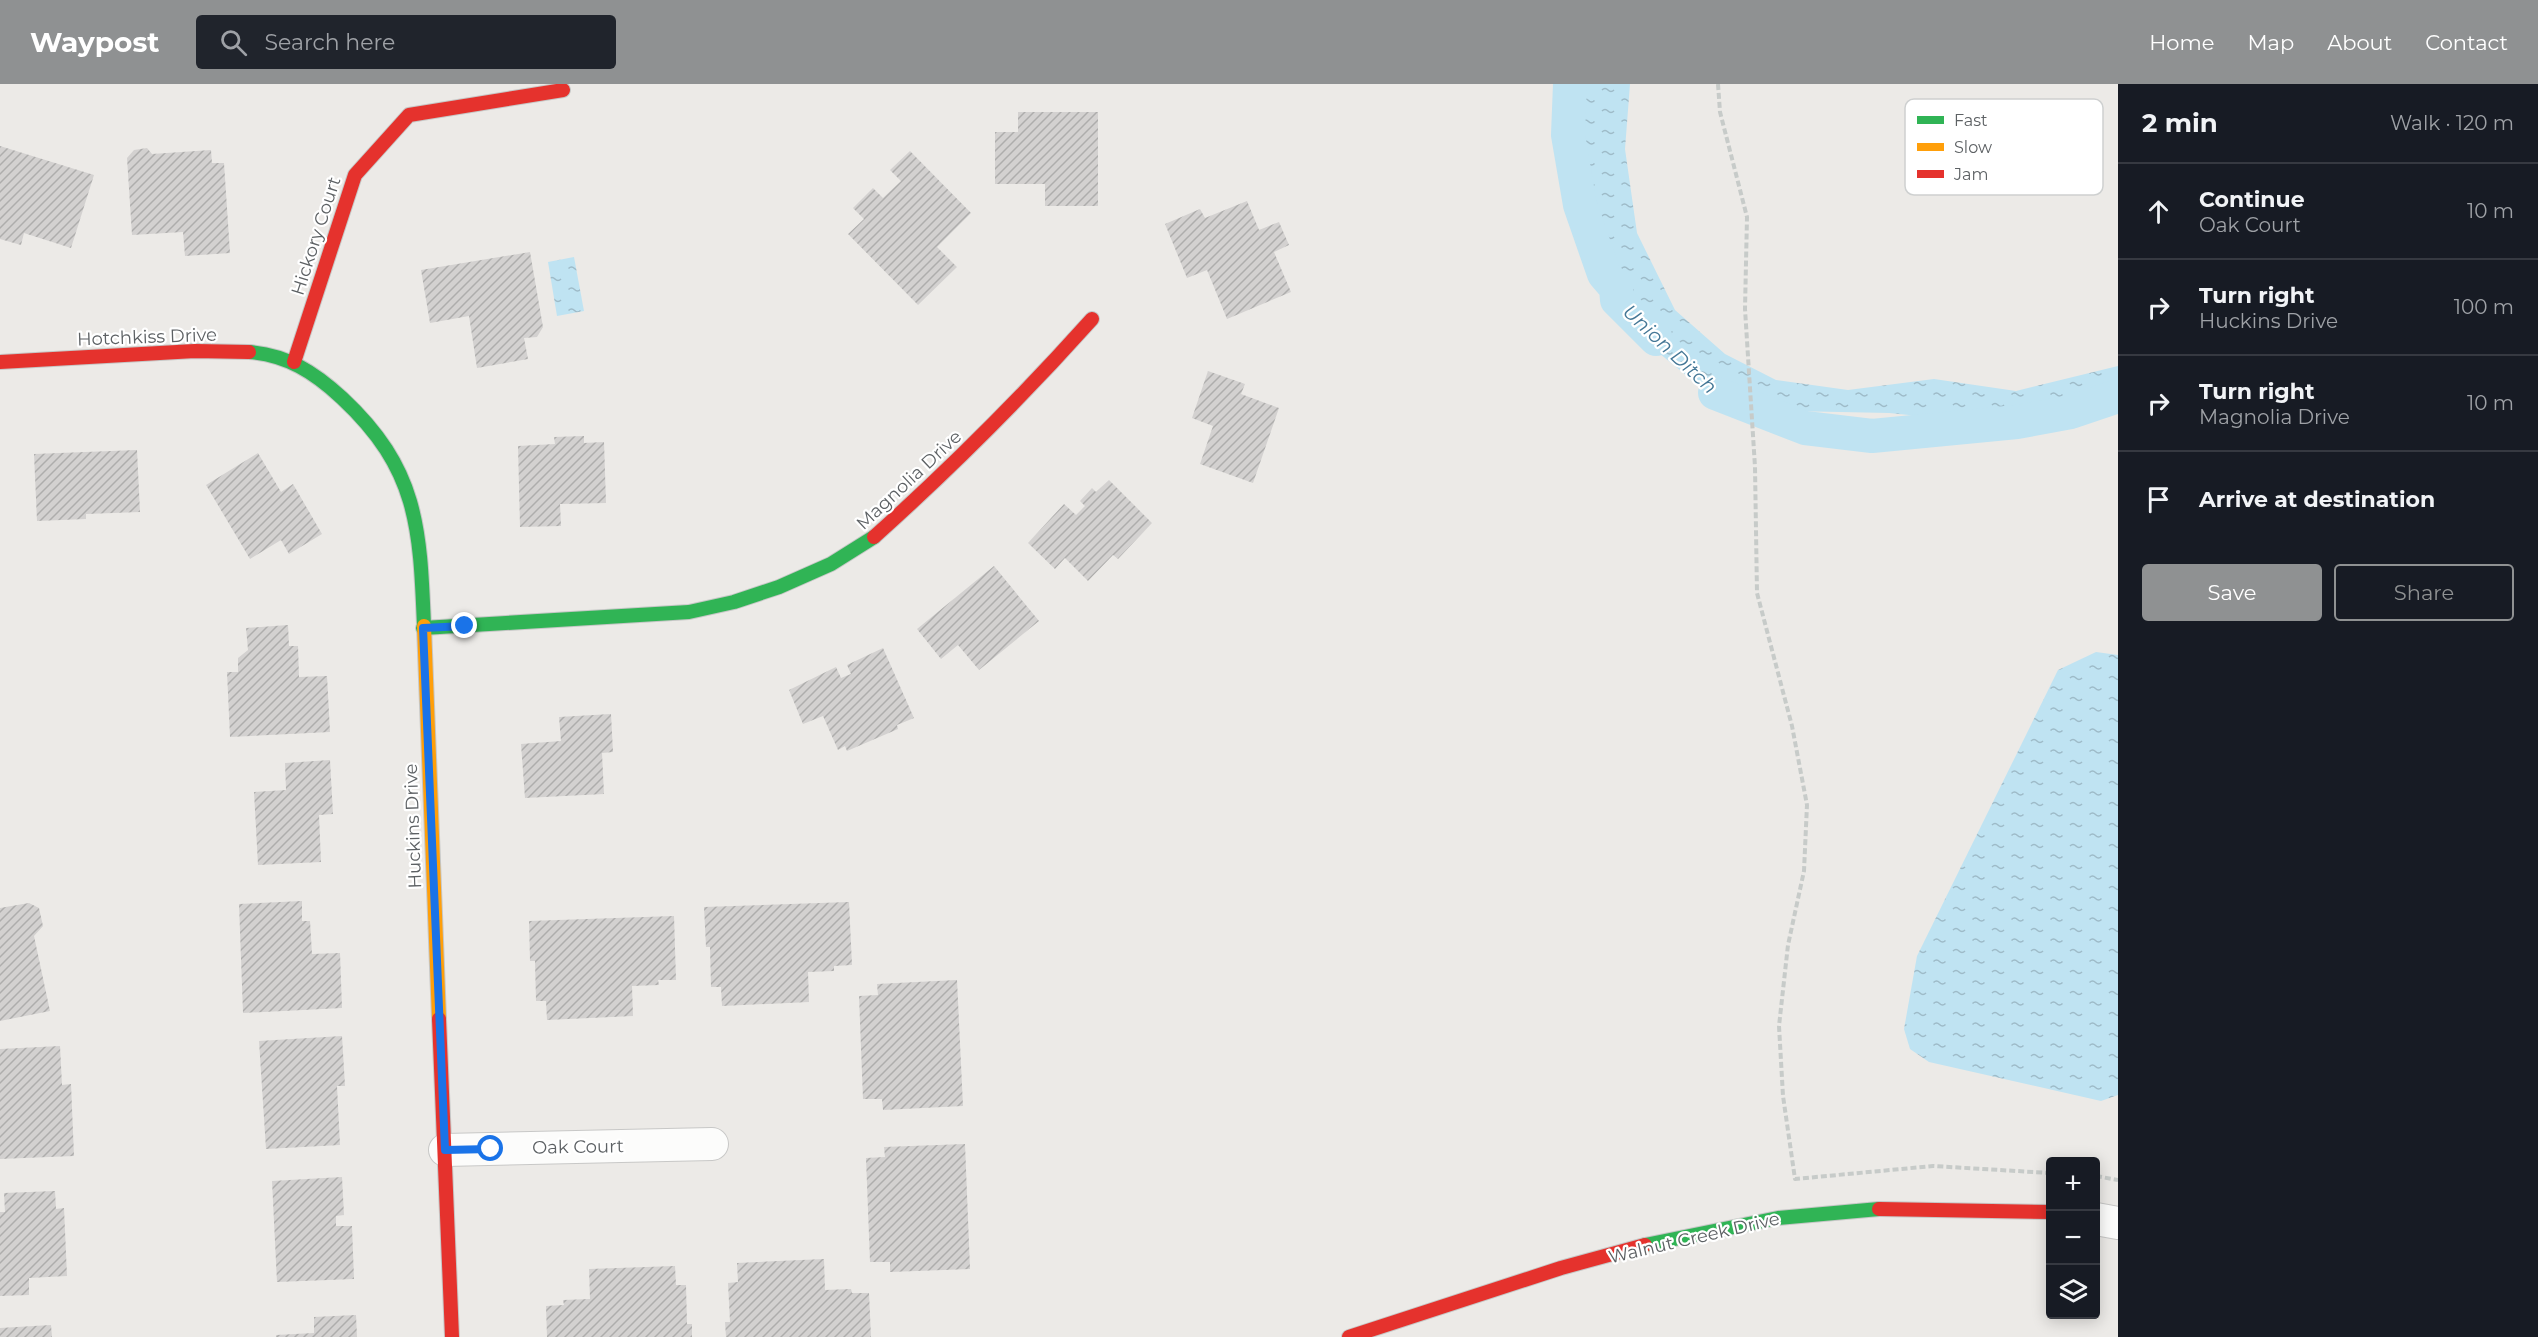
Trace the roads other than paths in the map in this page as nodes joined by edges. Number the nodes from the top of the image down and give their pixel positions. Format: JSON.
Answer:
{"nodes":[{"id":1,"x":563,"y":90,"type":"dead end"},
{"id":2,"x":1092,"y":319,"type":"dead end"},
{"id":3,"x":0,"y":362,"type":"edge"},
{"id":4,"x":294,"y":362,"type":"junction"},
{"id":5,"x":423,"y":628,"type":"junction"},
{"id":6,"x":712,"y":1144,"type":"dead end"},
{"id":7,"x":445,"y":1150,"type":"junction"},
{"id":8,"x":2046,"y":1212,"type":"edge"},
{"id":9,"x":2100,"y":1221,"type":"edge"},
{"id":10,"x":2118,"y":1223,"type":"edge"},
{"id":11,"x":453,"y":1337,"type":"edge"},
{"id":12,"x":1348,"y":1337,"type":"edge"}],
"edges":[{"from":1,"to":4,"type":"street","name":"Hickory Court"},
{"from":2,"to":5,"type":"street","name":"Magnolia Drive"},
{"from":3,"to":4,"type":"street","name":"Hotchkiss Drive"},
{"from":4,"to":5,"type":"street","name":"Huckins Drive"},
{"from":5,"to":7,"type":"street","name":"Huckins Drive"},
{"from":6,"to":7,"type":"street","name":"Oak Court"},
{"from":7,"to":11,"type":"street","name":"Huckins Drive"},
{"from":8,"to":12,"type":"street","name":"Walnut Creek Drive"},
{"from":9,"to":10,"type":"street"}]}
